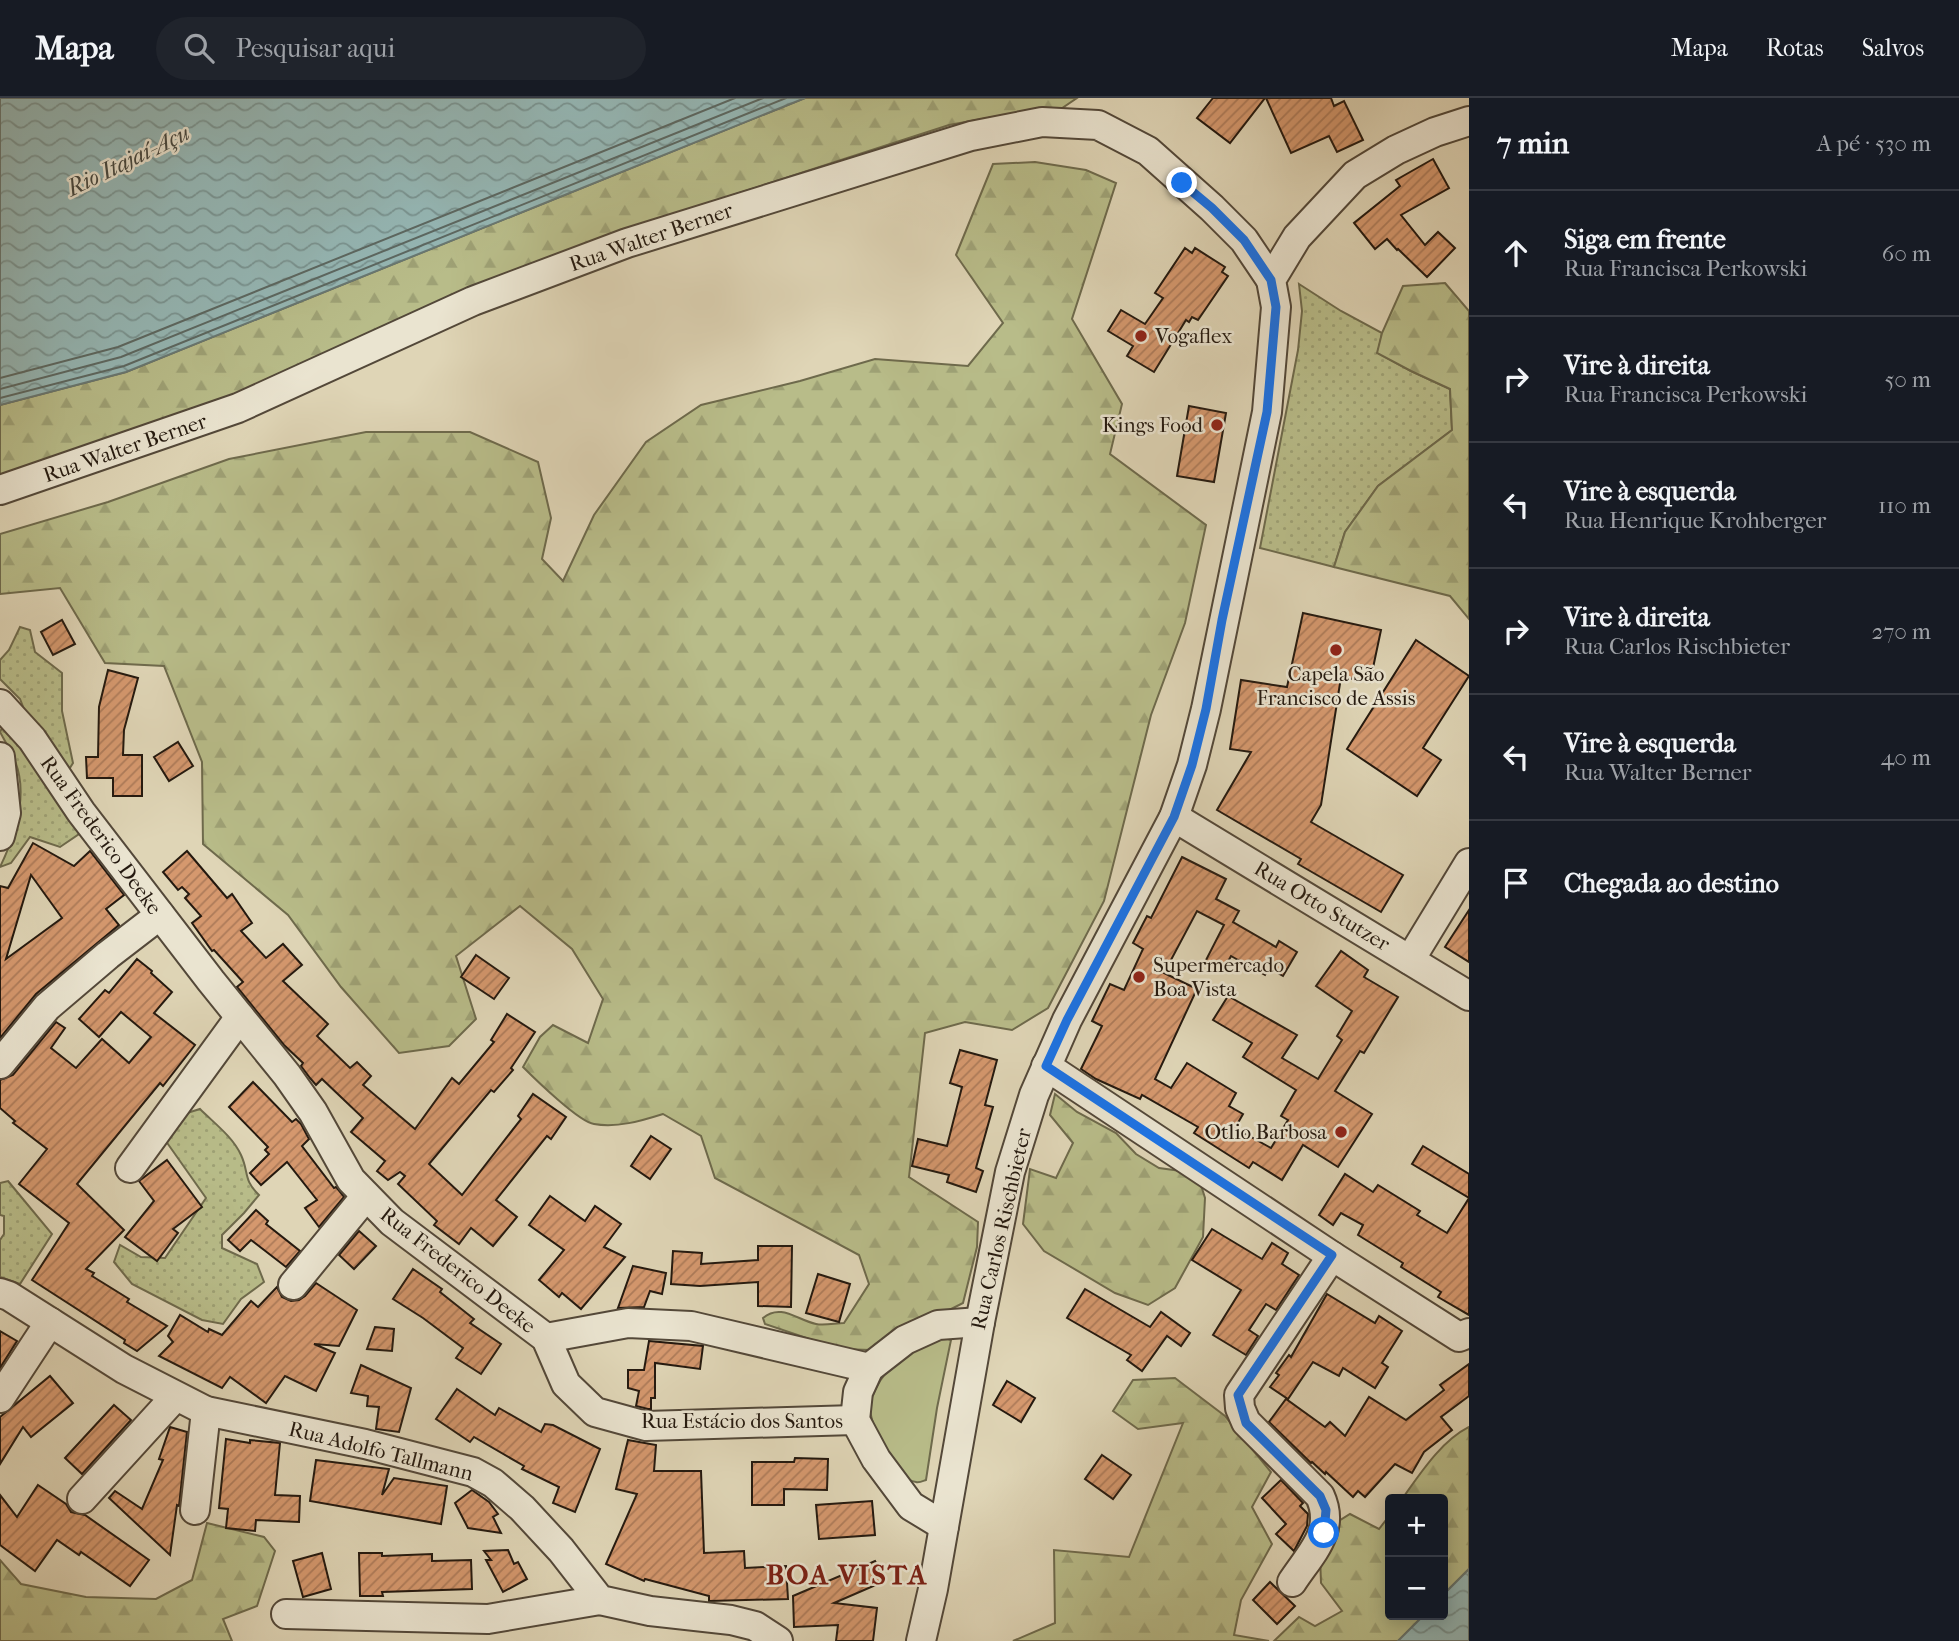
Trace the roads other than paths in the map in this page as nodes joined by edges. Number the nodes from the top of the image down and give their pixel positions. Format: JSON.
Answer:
{"nodes":[{"id":1,"x":1469,"y":121,"type":"edge"},
{"id":2,"x":1271,"y":280,"type":"junction"},
{"id":3,"x":0,"y":490,"type":"edge"},
{"id":4,"x":0,"y":704,"type":"edge"},
{"id":5,"x":0,"y":757,"type":"edge"},
{"id":6,"x":1174,"y":817,"type":"junction"},
{"id":7,"x":0,"y":836,"type":"edge"},
{"id":8,"x":1469,"y":863,"type":"edge"},
{"id":9,"x":160,"y":915,"type":"junction"},
{"id":10,"x":1410,"y":960,"type":"junction"},
{"id":11,"x":1469,"y":996,"type":"edge"},
{"id":12,"x":240,"y":1017,"type":"junction"},
{"id":13,"x":0,"y":1064,"type":"edge"},
{"id":14,"x":1046,"y":1066,"type":"junction"},
{"id":15,"x":130,"y":1168,"type":"dead end"},
{"id":16,"x":366,"y":1196,"type":"junction"},
{"id":17,"x":1332,"y":1255,"type":"junction"},
{"id":18,"x":293,"y":1285,"type":"dead end"},
{"id":19,"x":0,"y":1293,"type":"edge"},
{"id":20,"x":50,"y":1322,"type":"junction"},
{"id":21,"x":979,"y":1322,"type":"junction"},
{"id":22,"x":1464,"y":1335,"type":"edge"},
{"id":23,"x":546,"y":1338,"type":"junction"},
{"id":24,"x":869,"y":1368,"type":"junction"},
{"id":25,"x":176,"y":1397,"type":"junction"},
{"id":26,"x":0,"y":1398,"type":"edge"},
{"id":27,"x":206,"y":1411,"type":"junction"},
{"id":28,"x":855,"y":1420,"type":"junction"},
{"id":29,"x":82,"y":1499,"type":"dead end"},
{"id":30,"x":195,"y":1510,"type":"dead end"},
{"id":31,"x":944,"y":1526,"type":"junction"},
{"id":32,"x":1292,"y":1582,"type":"dead end"},
{"id":33,"x":600,"y":1600,"type":"junction"},
{"id":34,"x":286,"y":1614,"type":"dead end"},
{"id":35,"x":778,"y":1641,"type":"edge"},
{"id":36,"x":921,"y":1641,"type":"edge"}],
"edges":[{"from":1,"to":2,"type":"street"},
{"from":2,"to":3,"type":"street","name":"Rua Walter Berner"},
{"from":2,"to":6,"type":"street","name":"Rua Carlos Rischbieter"},
{"from":4,"to":9,"type":"street","name":"Rua Frederico Deeke"},
{"from":5,"to":7,"type":"street"},
{"from":6,"to":10,"type":"street","name":"Rua Otto Stutzer"},
{"from":6,"to":14,"type":"street","name":"Rua Carlos Rischbieter"},
{"from":8,"to":10,"type":"street"},
{"from":9,"to":12,"type":"street","name":"Rua Frederico Deeke"},
{"from":9,"to":13,"type":"street"},
{"from":10,"to":11,"type":"street","name":"Rua Otto Stutzer"},
{"from":12,"to":15,"type":"street"},
{"from":12,"to":16,"type":"street","name":"Rua Frederico Deeke"},
{"from":14,"to":17,"type":"street"},
{"from":14,"to":21,"type":"street","name":"Rua Carlos Rischbieter"},
{"from":16,"to":18,"type":"street"},
{"from":16,"to":23,"type":"street","name":"Rua Frederico Deeke"},
{"from":17,"to":22,"type":"street"},
{"from":17,"to":32,"type":"street"},
{"from":19,"to":20,"type":"street","name":"Rua Adolfo Tallmann"},
{"from":20,"to":25,"type":"street","name":"Rua Adolfo Tallmann"},
{"from":20,"to":26,"type":"street"},
{"from":21,"to":24,"type":"street"},
{"from":21,"to":31,"type":"street","name":"Rua Carlos Rischbieter"},
{"from":23,"to":24,"type":"street","name":"Rua Frederico Deeke"},
{"from":23,"to":28,"type":"street","name":"Rua Estácio dos Santos"},
{"from":24,"to":28,"type":"street"},
{"from":25,"to":27,"type":"street","name":"Rua Adolfo Tallmann"},
{"from":25,"to":29,"type":"street"},
{"from":27,"to":30,"type":"street"},
{"from":27,"to":33,"type":"street","name":"Rua Adolfo Tallmann"},
{"from":28,"to":31,"type":"street"},
{"from":31,"to":36,"type":"street","name":"Rua Carlos Rischbieter"},
{"from":33,"to":34,"type":"street"},
{"from":33,"to":35,"type":"street"}]}
